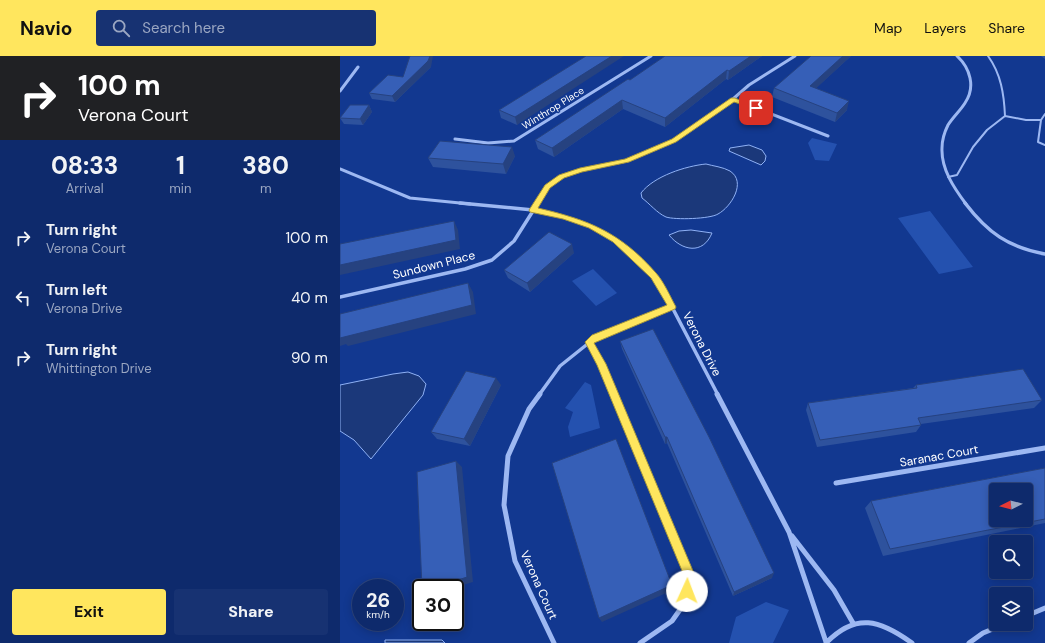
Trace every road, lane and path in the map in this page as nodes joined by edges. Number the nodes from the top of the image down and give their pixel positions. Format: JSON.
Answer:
{"nodes":[{"id":1,"x":651,"y":56,"type":"edge"},
{"id":2,"x":795,"y":56,"type":"edge"},
{"id":3,"x":957,"y":56,"type":"edge"},
{"id":4,"x":988,"y":56,"type":"edge"},
{"id":5,"x":358,"y":67,"type":"dead end"},
{"id":6,"x":340,"y":91,"type":"edge"},
{"id":7,"x":733,"y":99,"type":"junction"},
{"id":8,"x":1045,"y":114,"type":"edge"},
{"id":9,"x":1005,"y":116,"type":"junction"},
{"id":10,"x":1041,"y":120,"type":"junction"},
{"id":11,"x":828,"y":136,"type":"dead end"},
{"id":12,"x":455,"y":139,"type":"dead end"},
{"id":13,"x":1045,"y":145,"type":"edge"},
{"id":14,"x":340,"y":169,"type":"edge"},
{"id":15,"x":948,"y":177,"type":"junction"},
{"id":16,"x":533,"y":210,"type":"junction"},
{"id":17,"x":1045,"y":254,"type":"edge"},
{"id":18,"x":340,"y":297,"type":"edge"},
{"id":19,"x":672,"y":307,"type":"junction"},
{"id":20,"x":589,"y":342,"type":"junction"},
{"id":21,"x":1045,"y":448,"type":"edge"},
{"id":22,"x":836,"y":483,"type":"dead end"},
{"id":23,"x":789,"y":532,"type":"junction"},
{"id":24,"x":1045,"y":608,"type":"edge"},
{"id":25,"x":1033,"y":613,"type":"edge"},
{"id":26,"x":853,"y":623,"type":"junction"},
{"id":27,"x":989,"y":631,"type":"edge"},
{"id":28,"x":554,"y":643,"type":"edge"},
{"id":29,"x":640,"y":643,"type":"edge"},
{"id":30,"x":826,"y":643,"type":"edge"},
{"id":31,"x":912,"y":643,"type":"edge"},
{"id":32,"x":969,"y":643,"type":"edge"}],
"edges":[{"from":1,"to":12,"type":"street","name":"Winthrop Place"},
{"from":2,"to":7,"type":"street","name":"Sundown Place"},
{"from":3,"to":15,"type":"street"},
{"from":4,"to":9,"type":"lane"},
{"from":5,"to":6,"type":"street"},
{"from":7,"to":11,"type":"street"},
{"from":7,"to":16,"type":"street","name":"Sundown Place"},
{"from":8,"to":10,"type":"lane"},
{"from":9,"to":10,"type":"lane"},
{"from":9,"to":15,"type":"lane"},
{"from":10,"to":13,"type":"lane"},
{"from":14,"to":16,"type":"street","name":"Verona Drive"},
{"from":15,"to":17,"type":"street"},
{"from":16,"to":18,"type":"street","name":"Sundown Place"},
{"from":16,"to":19,"type":"street","name":"Verona Drive"},
{"from":19,"to":20,"type":"street","name":"Verona Court"},
{"from":19,"to":23,"type":"street","name":"Verona Drive"},
{"from":20,"to":28,"type":"street","name":"Verona Court"},
{"from":20,"to":29,"type":"street"},
{"from":21,"to":22,"type":"street","name":"Saranac Court"},
{"from":23,"to":26,"type":"street","name":"Verona Drive"},
{"from":23,"to":30,"type":"street","name":"Verona Drive"},
{"from":24,"to":25,"type":"street"},
{"from":26,"to":30,"type":"street"},
{"from":26,"to":31,"type":"street"},
{"from":27,"to":32,"type":"street"}]}
